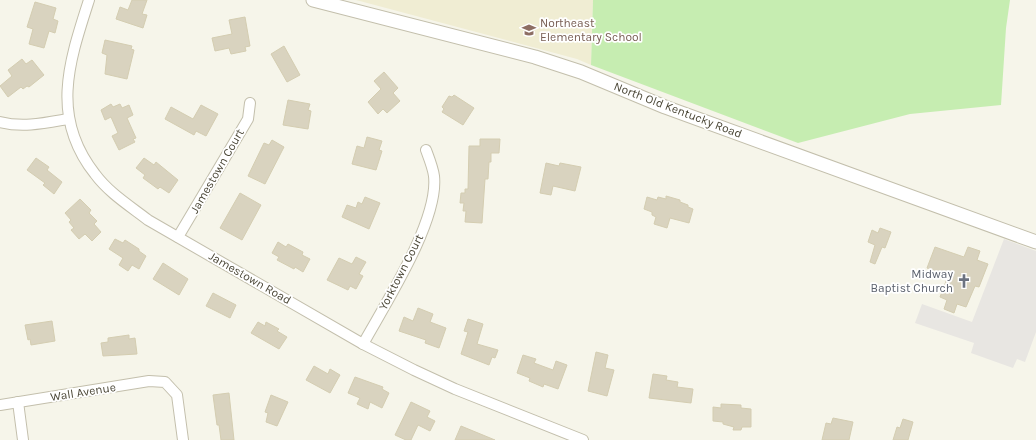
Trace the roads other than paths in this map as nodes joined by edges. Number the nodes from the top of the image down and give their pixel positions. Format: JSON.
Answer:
{"nodes":[{"id":1,"x":89,"y":0,"type":"edge"},
{"id":2,"x":313,"y":0,"type":"edge"},
{"id":3,"x":250,"y":103,"type":"dead end"},
{"id":4,"x":68,"y":119,"type":"junction"},
{"id":5,"x":0,"y":122,"type":"edge"},
{"id":6,"x":426,"y":150,"type":"dead end"},
{"id":7,"x":178,"y":237,"type":"junction"},
{"id":8,"x":1036,"y":242,"type":"edge"},
{"id":9,"x":363,"y":344,"type":"junction"},
{"id":10,"x":18,"y":402,"type":"junction"},
{"id":11,"x":0,"y":405,"type":"edge"},
{"id":12,"x":23,"y":440,"type":"edge"},
{"id":13,"x":184,"y":440,"type":"edge"},
{"id":14,"x":583,"y":440,"type":"edge"}],
"edges":[{"from":1,"to":4,"type":"street","name":"Jamestown Road"},
{"from":2,"to":8,"type":"street","name":"North Old Kentucky Road"},
{"from":3,"to":7,"type":"street","name":"Jamestown Court"},
{"from":4,"to":5,"type":"street"},
{"from":4,"to":7,"type":"street","name":"Jamestown Road"},
{"from":6,"to":9,"type":"street","name":"Yorktown Court"},
{"from":7,"to":9,"type":"street","name":"Jamestown Road"},
{"from":9,"to":14,"type":"street","name":"Jamestown Road"},
{"from":10,"to":11,"type":"street","name":"Wall Avenue"},
{"from":10,"to":12,"type":"street"},
{"from":10,"to":13,"type":"street","name":"Wall Avenue"}]}
